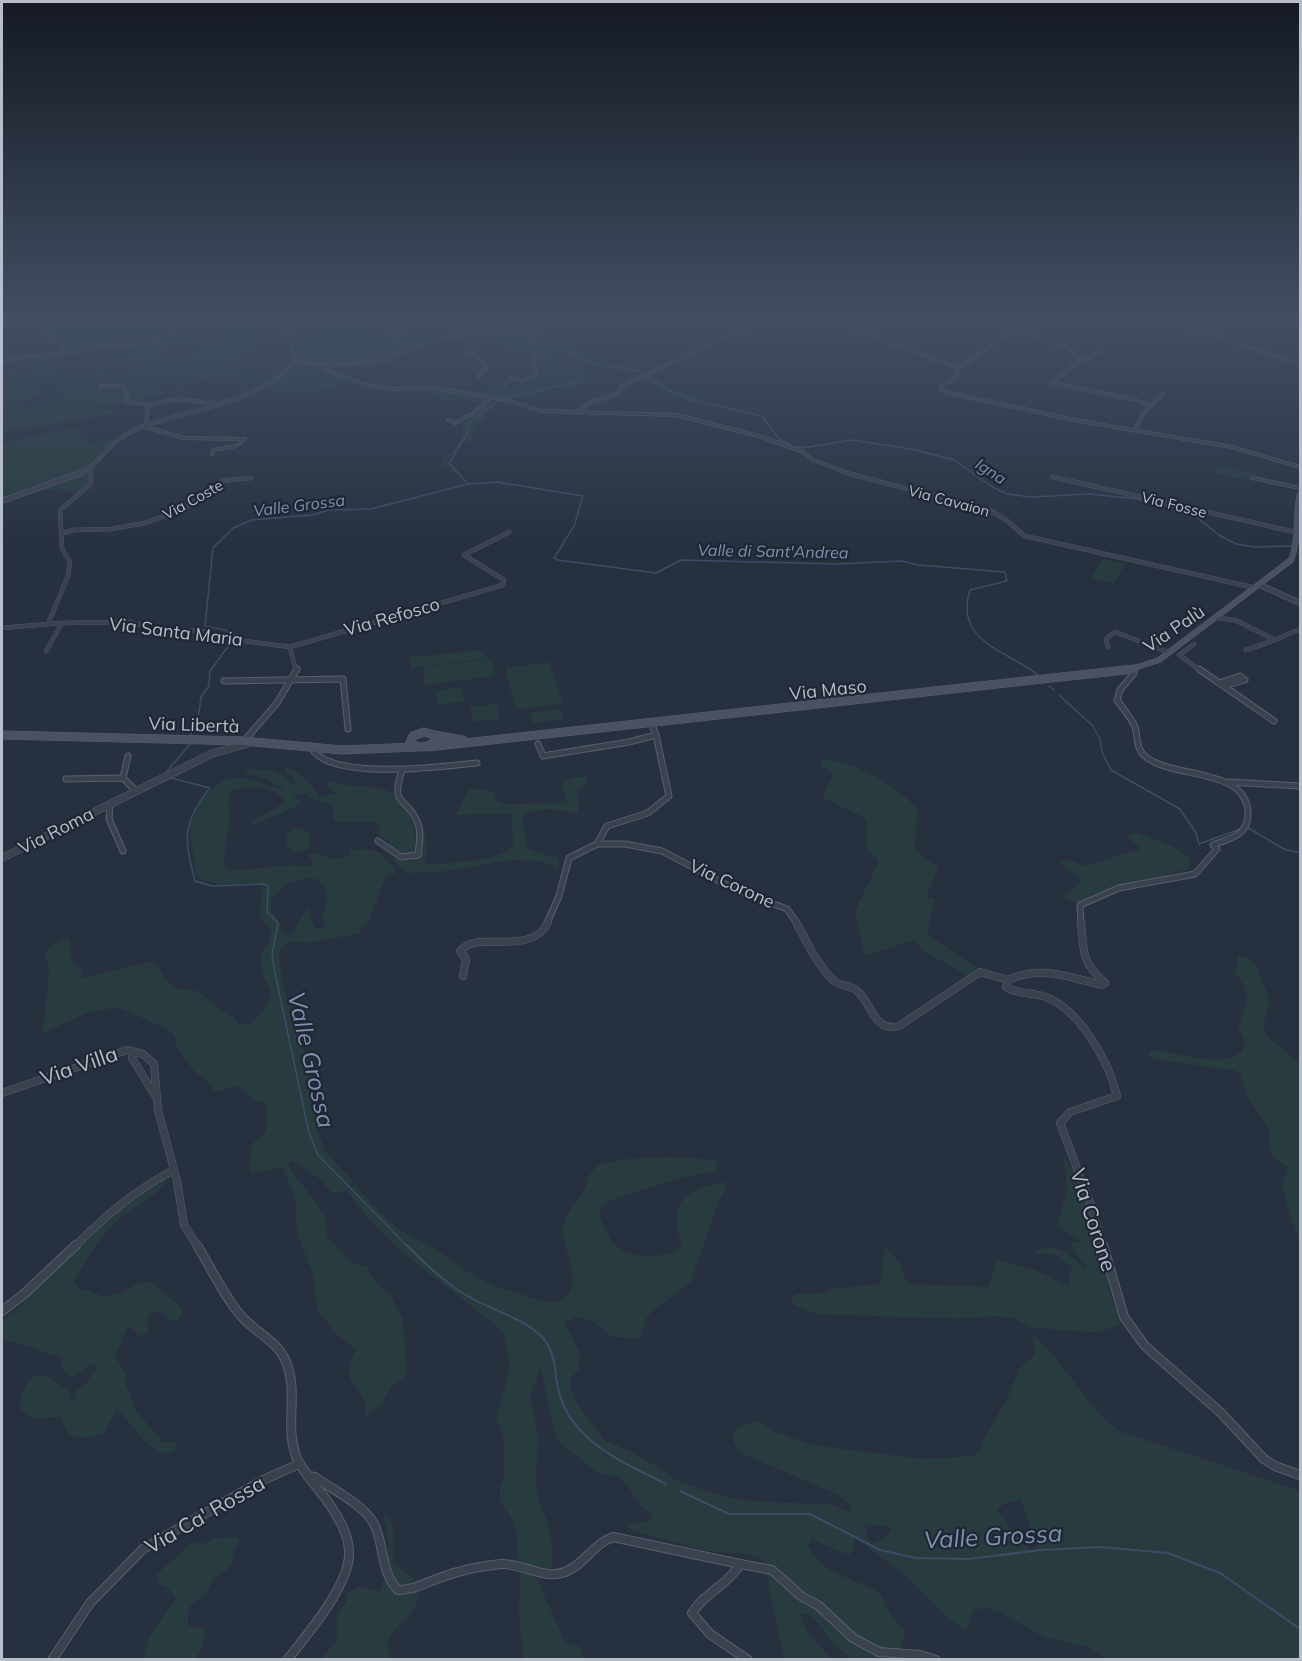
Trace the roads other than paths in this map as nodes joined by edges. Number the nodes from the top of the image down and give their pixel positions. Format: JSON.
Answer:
{"nodes":[{"id":1,"x":126,"y":397,"type":"edge"},
{"id":2,"x":237,"y":397,"type":"edge"},
{"id":3,"x":483,"y":397,"type":"edge"},
{"id":4,"x":610,"y":397,"type":"edge"},
{"id":5,"x":964,"y":397,"type":"edge"},
{"id":6,"x":1118,"y":397,"type":"edge"},
{"id":7,"x":1159,"y":397,"type":"edge"},
{"id":8,"x":491,"y":398,"type":"junction"},
{"id":9,"x":219,"y":404,"type":"junction"},
{"id":10,"x":148,"y":405,"type":"junction"},
{"id":11,"x":1148,"y":405,"type":"junction"},
{"id":12,"x":577,"y":412,"type":"junction"},
{"id":13,"x":448,"y":420,"type":"dead end"},
{"id":14,"x":144,"y":426,"type":"junction"},
{"id":15,"x":1135,"y":430,"type":"junction"},
{"id":16,"x":213,"y":454,"type":"dead end"},
{"id":17,"x":1300,"y":467,"type":"edge"},
{"id":18,"x":91,"y":469,"type":"junction"},
{"id":19,"x":1053,"y":477,"type":"dead end"},
{"id":20,"x":251,"y":478,"type":"dead end"},
{"id":21,"x":1253,"y":478,"type":"dead end"},
{"id":22,"x":1300,"y":488,"type":"edge"},
{"id":23,"x":1300,"y":497,"type":"edge"},
{"id":24,"x":2,"y":501,"type":"edge"},
{"id":25,"x":1298,"y":517,"type":"edge"},
{"id":26,"x":509,"y":532,"type":"dead end"},
{"id":27,"x":1295,"y":532,"type":"junction"},
{"id":28,"x":63,"y":533,"type":"junction"},
{"id":29,"x":1297,"y":548,"type":"edge"},
{"id":30,"x":1258,"y":587,"type":"junction"},
{"id":31,"x":1300,"y":603,"type":"edge"},
{"id":32,"x":1222,"y":614,"type":"junction"},
{"id":33,"x":1233,"y":618,"type":"junction"},
{"id":34,"x":62,"y":623,"type":"junction"},
{"id":35,"x":48,"y":624,"type":"junction"},
{"id":36,"x":2,"y":628,"type":"edge"},
{"id":37,"x":1300,"y":629,"type":"edge"},
{"id":38,"x":1187,"y":638,"type":"junction"},
{"id":39,"x":1275,"y":640,"type":"junction"},
{"id":40,"x":290,"y":647,"type":"junction"},
{"id":41,"x":1108,"y":647,"type":"dead end"},
{"id":42,"x":1246,"y":650,"type":"dead end"},
{"id":43,"x":46,"y":651,"type":"dead end"},
{"id":44,"x":1168,"y":652,"type":"junction"},
{"id":45,"x":1131,"y":670,"type":"junction"},
{"id":46,"x":224,"y":681,"type":"dead end"},
{"id":47,"x":292,"y":681,"type":"junction"},
{"id":48,"x":1219,"y":683,"type":"junction"},
{"id":49,"x":1008,"y":686,"type":"joint"},
{"id":50,"x":1224,"y":686,"type":"junction"},
{"id":51,"x":1274,"y":721,"type":"dead end"},
{"id":52,"x":651,"y":722,"type":"junction"},
{"id":53,"x":348,"y":729,"type":"dead end"},
{"id":54,"x":2,"y":735,"type":"edge"},
{"id":55,"x":434,"y":735,"type":"junction"},
{"id":56,"x":656,"y":735,"type":"junction"},
{"id":57,"x":411,"y":737,"type":"junction"},
{"id":58,"x":209,"y":740,"type":"junction"},
{"id":59,"x":489,"y":740,"type":"junction"},
{"id":60,"x":244,"y":741,"type":"junction"},
{"id":61,"x":253,"y":742,"type":"junction"},
{"id":62,"x":538,"y":744,"type":"dead end"},
{"id":63,"x":227,"y":745,"type":"junction"},
{"id":64,"x":309,"y":746,"type":"junction"},
{"id":65,"x":428,"y":747,"type":"junction"},
{"id":66,"x":385,"y":748,"type":"junction"},
{"id":67,"x":418,"y":748,"type":"junction"},
{"id":68,"x":212,"y":752,"type":"junction"},
{"id":69,"x":128,"y":756,"type":"dead end"},
{"id":70,"x":477,"y":764,"type":"dead end"},
{"id":71,"x":402,"y":770,"type":"junction"},
{"id":72,"x":123,"y":778,"type":"junction"},
{"id":73,"x":66,"y":779,"type":"dead end"},
{"id":74,"x":1227,"y":782,"type":"junction"},
{"id":75,"x":1300,"y":786,"type":"edge"},
{"id":76,"x":136,"y":791,"type":"junction"},
{"id":77,"x":110,"y":804,"type":"junction"},
{"id":78,"x":378,"y":841,"type":"dead end"},
{"id":79,"x":597,"y":844,"type":"junction"},
{"id":80,"x":123,"y":851,"type":"dead end"},
{"id":81,"x":2,"y":858,"type":"edge"},
{"id":82,"x":463,"y":976,"type":"dead end"},
{"id":83,"x":1008,"y":980,"type":"junction"},
{"id":84,"x":132,"y":1058,"type":"dead end"},
{"id":85,"x":2,"y":1093,"type":"edge"},
{"id":86,"x":157,"y":1098,"type":"junction"},
{"id":87,"x":174,"y":1170,"type":"junction"},
{"id":88,"x":2,"y":1311,"type":"edge"},
{"id":89,"x":299,"y":1464,"type":"junction"},
{"id":90,"x":1300,"y":1475,"type":"edge"},
{"id":91,"x":308,"y":1476,"type":"junction"},
{"id":92,"x":740,"y":1564,"type":"junction"},
{"id":93,"x":52,"y":1659,"type":"edge"},
{"id":94,"x":287,"y":1659,"type":"edge"},
{"id":95,"x":748,"y":1659,"type":"edge"},
{"id":96,"x":936,"y":1659,"type":"edge"}],
"edges":[{"from":1,"to":10,"type":"street"},
{"from":2,"to":9,"type":"street"},
{"from":3,"to":8,"type":"street","name":"Via Cavaion"},
{"from":4,"to":12,"type":"street"},
{"from":5,"to":15,"type":"street"},
{"from":6,"to":11,"type":"street"},
{"from":7,"to":11,"type":"street"},
{"from":8,"to":12,"type":"street","name":"Via Cavaion"},
{"from":8,"to":13,"type":"street"},
{"from":9,"to":10,"type":"street"},
{"from":9,"to":14,"type":"street"},
{"from":10,"to":14,"type":"street"},
{"from":11,"to":15,"type":"street"},
{"from":12,"to":30,"type":"street","name":"Via Cavaion"},
{"from":14,"to":16,"type":"street"},
{"from":14,"to":18,"type":"street"},
{"from":15,"to":17,"type":"street"},
{"from":18,"to":24,"type":"street"},
{"from":18,"to":28,"type":"street"},
{"from":19,"to":27,"type":"street","name":"Via Fosse"},
{"from":20,"to":28,"type":"street","name":"Via Coste"},
{"from":21,"to":22,"type":"street"},
{"from":23,"to":25,"type":"main road"},
{"from":25,"to":27,"type":"main road"},
{"from":26,"to":40,"type":"street","name":"Via Refosco"},
{"from":27,"to":29,"type":"main road"},
{"from":28,"to":35,"type":"street"},
{"from":29,"to":30,"type":"main road","name":"Via Palù"},
{"from":30,"to":31,"type":"street"},
{"from":30,"to":32,"type":"main road","name":"Via Palù"},
{"from":32,"to":33,"type":"street"},
{"from":32,"to":33,"type":"street"},
{"from":32,"to":38,"type":"main road","name":"Via Palù"},
{"from":33,"to":39,"type":"street"},
{"from":34,"to":35,"type":"street","name":"Via Santa Maria"},
{"from":34,"to":40,"type":"street","name":"Via Santa Maria"},
{"from":34,"to":43,"type":"street"},
{"from":35,"to":36,"type":"street","name":"Via Santa Maria"},
{"from":37,"to":39,"type":"street"},
{"from":38,"to":44,"type":"main road","name":"Via Palù"},
{"from":38,"to":48,"type":"street"},
{"from":39,"to":42,"type":"street"},
{"from":40,"to":47,"type":"street"},
{"from":41,"to":44,"type":"street"},
{"from":44,"to":45,"type":"main road","name":"Via Palù"},
{"from":45,"to":49,"type":"main road","name":"Via Palù"},
{"from":45,"to":74,"type":"street"},
{"from":46,"to":47,"type":"street"},
{"from":47,"to":53,"type":"street"},
{"from":47,"to":60,"type":"street"},
{"from":48,"to":50,"type":"street"},
{"from":48,"to":50,"type":"street"},
{"from":49,"to":52,"type":"main road","name":"Via Maso"},
{"from":50,"to":51,"type":"street"},
{"from":52,"to":56,"type":"street"},
{"from":52,"to":59,"type":"main road","name":"Via Maso"},
{"from":54,"to":58,"type":"main road","name":"Via Libertà"},
{"from":55,"to":57,"type":"main road","name":"Via Libertà"},
{"from":55,"to":59,"type":"main road","name":"Via Libertà"},
{"from":55,"to":65,"type":"main road"},
{"from":56,"to":62,"type":"street"},
{"from":56,"to":79,"type":"street"},
{"from":57,"to":66,"type":"main road","name":"Via Libertà"},
{"from":57,"to":67,"type":"main road"},
{"from":58,"to":63,"type":"main road","name":"Via Libertà"},
{"from":58,"to":68,"type":"street"},
{"from":59,"to":65,"type":"main road","name":"Via Libertà"},
{"from":60,"to":61,"type":"main road","name":"Via Libertà"},
{"from":60,"to":63,"type":"main road","name":"Via Libertà"},
{"from":61,"to":63,"type":"street","name":"Via Roma"},
{"from":61,"to":64,"type":"main road","name":"Via Libertà"},
{"from":63,"to":68,"type":"street","name":"Via Roma"},
{"from":64,"to":66,"type":"main road","name":"Via Libertà"},
{"from":64,"to":71,"type":"street"},
{"from":65,"to":67,"type":"main road","name":"Via Libertà"},
{"from":66,"to":67,"type":"main road","name":"Via Libertà"},
{"from":68,"to":76,"type":"street","name":"Via Roma"},
{"from":69,"to":72,"type":"street"},
{"from":70,"to":71,"type":"street"},
{"from":71,"to":78,"type":"street"},
{"from":72,"to":73,"type":"street","name":"Via Roma"},
{"from":72,"to":76,"type":"street"},
{"from":74,"to":75,"type":"street"},
{"from":74,"to":83,"type":"street","name":"Via Corone"},
{"from":76,"to":77,"type":"street","name":"Via Roma"},
{"from":77,"to":80,"type":"street","name":"Via Roma"},
{"from":77,"to":81,"type":"street","name":"Via Roma"},
{"from":79,"to":82,"type":"street"},
{"from":79,"to":83,"type":"street","name":"Via Corone"},
{"from":83,"to":90,"type":"street","name":"Via Corone"},
{"from":84,"to":86,"type":"street"},
{"from":85,"to":86,"type":"street","name":"Via Villa"},
{"from":86,"to":87,"type":"street","name":"Via Villa"},
{"from":87,"to":88,"type":"street"},
{"from":87,"to":89,"type":"street","name":"Via Villa"},
{"from":89,"to":91,"type":"street"},
{"from":89,"to":93,"type":"street","name":"Via Ca' Rossa"},
{"from":91,"to":92,"type":"street"},
{"from":91,"to":94,"type":"street"},
{"from":92,"to":95,"type":"street"},
{"from":92,"to":96,"type":"street"}]}
